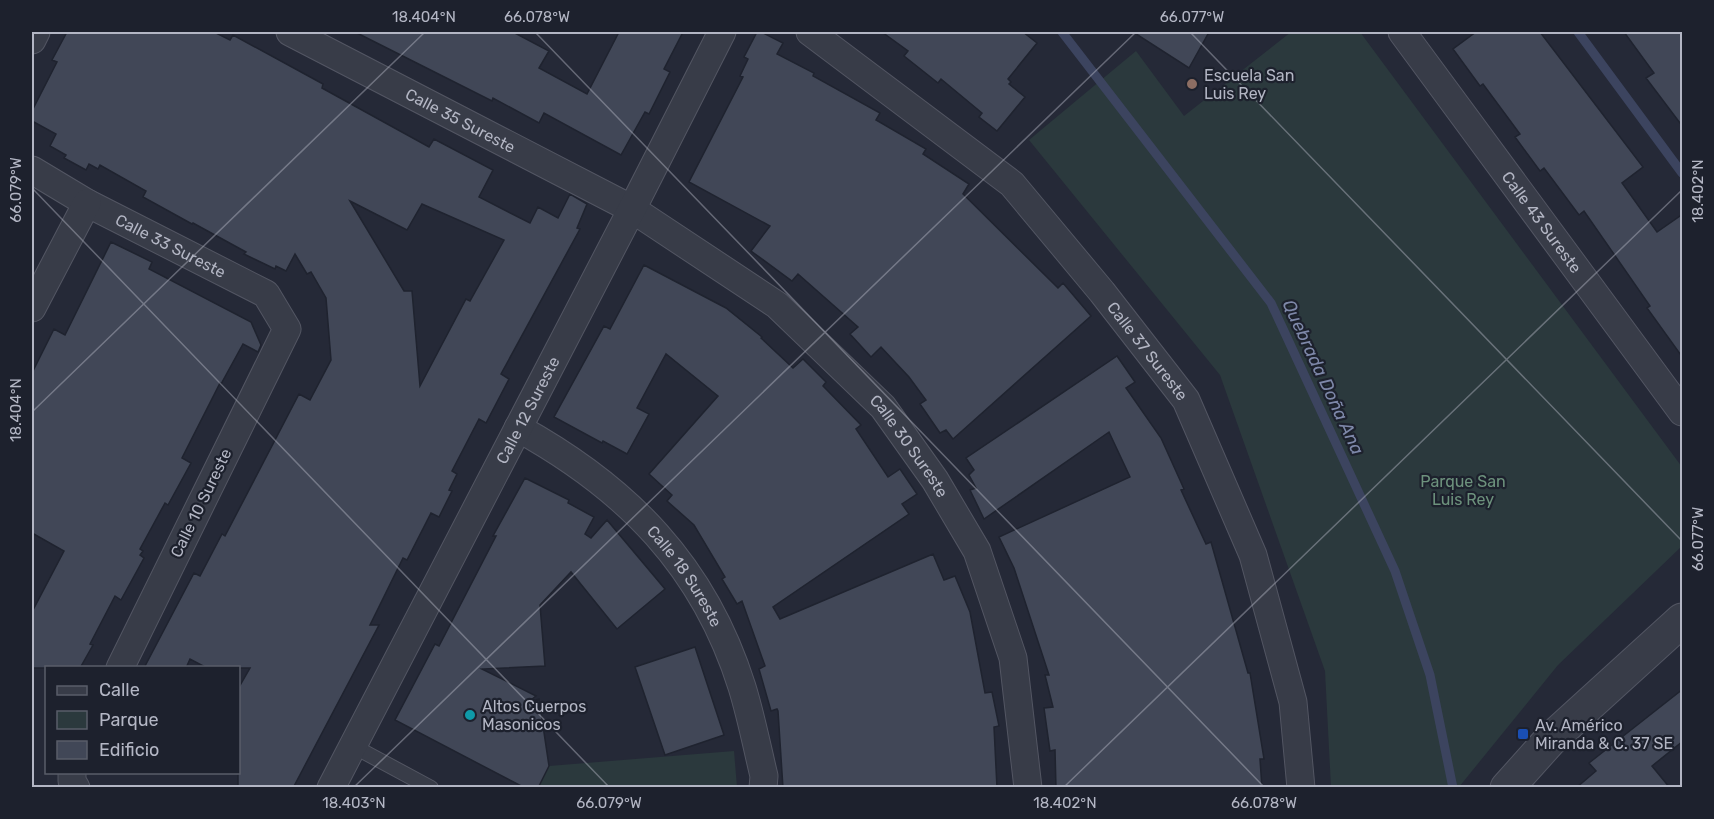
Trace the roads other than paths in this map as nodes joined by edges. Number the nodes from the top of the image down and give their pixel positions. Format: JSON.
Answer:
{"nodes":[{"id":1,"x":36,"y":32,"type":"edge"},
{"id":2,"x":290,"y":32,"type":"edge"},
{"id":3,"x":722,"y":32,"type":"edge"},
{"id":4,"x":810,"y":32,"type":"edge"},
{"id":5,"x":1402,"y":32,"type":"edge"},
{"id":6,"x":32,"y":40,"type":"edge"},
{"id":7,"x":32,"y":170,"type":"edge"},
{"id":8,"x":87,"y":203,"type":"junction"},
{"id":9,"x":632,"y":209,"type":"junction"},
{"id":10,"x":32,"y":308,"type":"edge"},
{"id":11,"x":282,"y":338,"type":"joint"},
{"id":12,"x":1683,"y":412,"type":"edge"},
{"id":13,"x":518,"y":428,"type":"junction"},
{"id":14,"x":1683,"y":620,"type":"edge"},
{"id":15,"x":121,"y":666,"type":"edge"},
{"id":16,"x":353,"y":746,"type":"junction"},
{"id":17,"x":72,"y":774,"type":"edge"},
{"id":18,"x":76,"y":788,"type":"edge"},
{"id":19,"x":331,"y":788,"type":"edge"},
{"id":20,"x":431,"y":788,"type":"edge"},
{"id":21,"x":763,"y":788,"type":"edge"},
{"id":22,"x":1028,"y":788,"type":"edge"},
{"id":23,"x":1301,"y":788,"type":"edge"},
{"id":24,"x":1507,"y":788,"type":"edge"}],
"edges":[{"from":1,"to":6,"type":"street"},
{"from":2,"to":9,"type":"street","name":"Calle 35 Sureste"},
{"from":3,"to":9,"type":"street","name":"Calle 12 Sureste"},
{"from":4,"to":23,"type":"street","name":"Calle 37 Sureste"},
{"from":5,"to":12,"type":"street","name":"Calle 43 Sureste"},
{"from":7,"to":8,"type":"street","name":"Calle 33 Sureste"},
{"from":8,"to":10,"type":"street"},
{"from":8,"to":11,"type":"street","name":"Calle 33 Sureste"},
{"from":9,"to":13,"type":"street","name":"Calle 12 Sureste"},
{"from":9,"to":22,"type":"street","name":"Calle 30 Sureste"},
{"from":11,"to":15,"type":"street","name":"Calle 10 Sureste"},
{"from":13,"to":16,"type":"street","name":"Calle 12 Sureste"},
{"from":13,"to":21,"type":"street","name":"Calle 18 Sureste"},
{"from":14,"to":24,"type":"street"},
{"from":16,"to":19,"type":"street","name":"Calle 12 Sureste"},
{"from":16,"to":20,"type":"lane"},
{"from":17,"to":18,"type":"street"}]}
